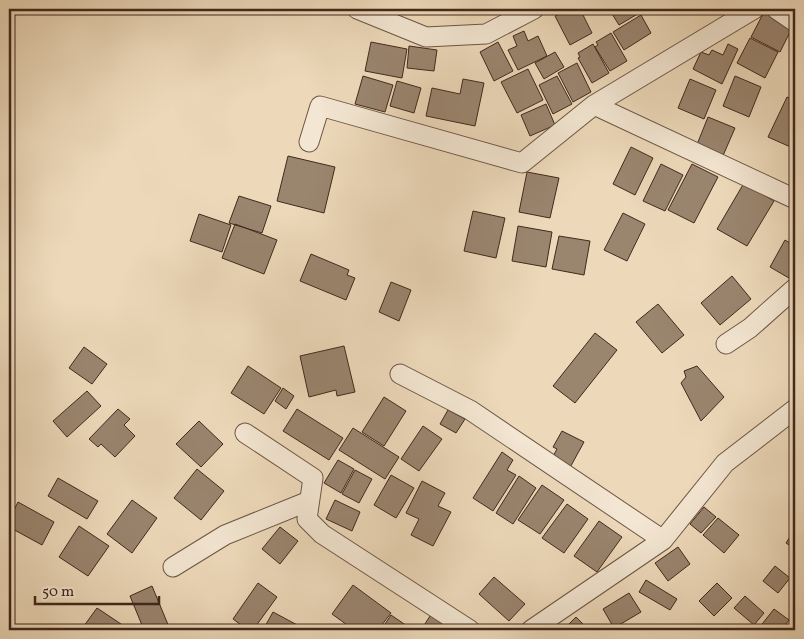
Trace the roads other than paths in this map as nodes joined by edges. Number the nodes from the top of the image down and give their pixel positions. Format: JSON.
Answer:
{"nodes":[{"id":1,"x":357,"y":9,"type":"edge"},
{"id":2,"x":534,"y":9,"type":"edge"},
{"id":3,"x":754,"y":9,"type":"edge"},
{"id":4,"x":776,"y":9,"type":"edge"},
{"id":5,"x":795,"y":22,"type":"edge"},
{"id":6,"x":594,"y":105,"type":"junction"},
{"id":7,"x":309,"y":142,"type":"dead end"},
{"id":8,"x":795,"y":199,"type":"edge"},
{"id":9,"x":795,"y":288,"type":"edge"},
{"id":10,"x":726,"y":344,"type":"dead end"},
{"id":11,"x":400,"y":374,"type":"dead end"},
{"id":12,"x":795,"y":409,"type":"edge"},
{"id":13,"x":245,"y":433,"type":"dead end"},
{"id":14,"x":309,"y":501,"type":"junction"},
{"id":15,"x":662,"y":540,"type":"junction"},
{"id":16,"x":173,"y":567,"type":"dead end"},
{"id":17,"x":470,"y":630,"type":"edge"},
{"id":18,"x":531,"y":630,"type":"edge"}],
"edges":[{"from":1,"to":2,"type":"street"},
{"from":3,"to":6,"type":"street"},
{"from":4,"to":5,"type":"street"},
{"from":6,"to":7,"type":"street"},
{"from":6,"to":8,"type":"street"},
{"from":9,"to":10,"type":"street"},
{"from":11,"to":15,"type":"street"},
{"from":12,"to":15,"type":"street"},
{"from":13,"to":14,"type":"street"},
{"from":14,"to":16,"type":"street"},
{"from":14,"to":17,"type":"street"},
{"from":15,"to":18,"type":"street"}]}
